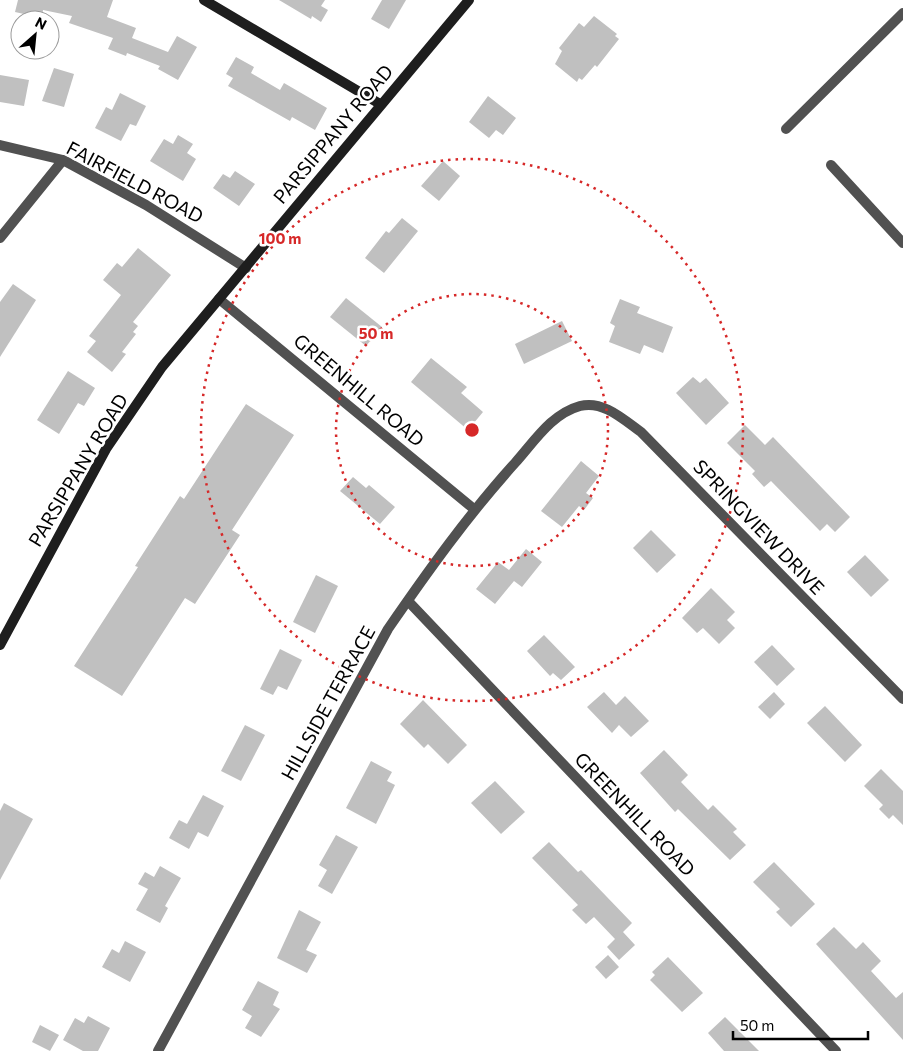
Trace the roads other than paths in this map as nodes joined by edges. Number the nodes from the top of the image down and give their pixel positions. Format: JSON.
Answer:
{"nodes":[{"id":1,"x":204,"y":0,"type":"edge"},
{"id":2,"x":468,"y":0,"type":"edge"},
{"id":3,"x":903,"y":14,"type":"edge"},
{"id":4,"x":380,"y":104,"type":"junction"},
{"id":5,"x":786,"y":129,"type":"dead end"},
{"id":6,"x":0,"y":145,"type":"edge"},
{"id":7,"x":63,"y":160,"type":"junction"},
{"id":8,"x":831,"y":165,"type":"dead end"},
{"id":9,"x":0,"y":238,"type":"edge"},
{"id":10,"x":903,"y":243,"type":"edge"},
{"id":11,"x":246,"y":268,"type":"junction"},
{"id":12,"x":219,"y":299,"type":"junction"},
{"id":13,"x":575,"y":408,"type":"joint"},
{"id":14,"x":474,"y":509,"type":"junction"},
{"id":15,"x":408,"y":601,"type":"junction"},
{"id":16,"x":0,"y":644,"type":"edge"},
{"id":17,"x":903,"y":699,"type":"edge"},
{"id":18,"x":158,"y":1051,"type":"edge"},
{"id":19,"x":836,"y":1051,"type":"edge"}],
"edges":[{"from":1,"to":4,"type":"main road"},
{"from":2,"to":4,"type":"main road","name":"PARSIPPANY ROAD"},
{"from":3,"to":5,"type":"street"},
{"from":4,"to":11,"type":"main road","name":"PARSIPPANY ROAD"},
{"from":6,"to":7,"type":"street","name":"FAIRFIELD ROAD"},
{"from":7,"to":9,"type":"street"},
{"from":7,"to":11,"type":"street","name":"FAIRFIELD ROAD"},
{"from":8,"to":10,"type":"street"},
{"from":11,"to":12,"type":"main road","name":"PARSIPPANY ROAD"},
{"from":12,"to":14,"type":"street","name":"GREENHILL ROAD"},
{"from":12,"to":16,"type":"main road","name":"PARSIPPANY ROAD"},
{"from":13,"to":14,"type":"street","name":"HILLSIDE TERRACE"},
{"from":13,"to":17,"type":"street","name":"SPRINGVIEW DRIVE"},
{"from":14,"to":15,"type":"street","name":"HILLSIDE TERRACE"},
{"from":15,"to":18,"type":"street","name":"HILLSIDE TERRACE"},
{"from":15,"to":19,"type":"street","name":"GREENHILL ROAD"}]}
